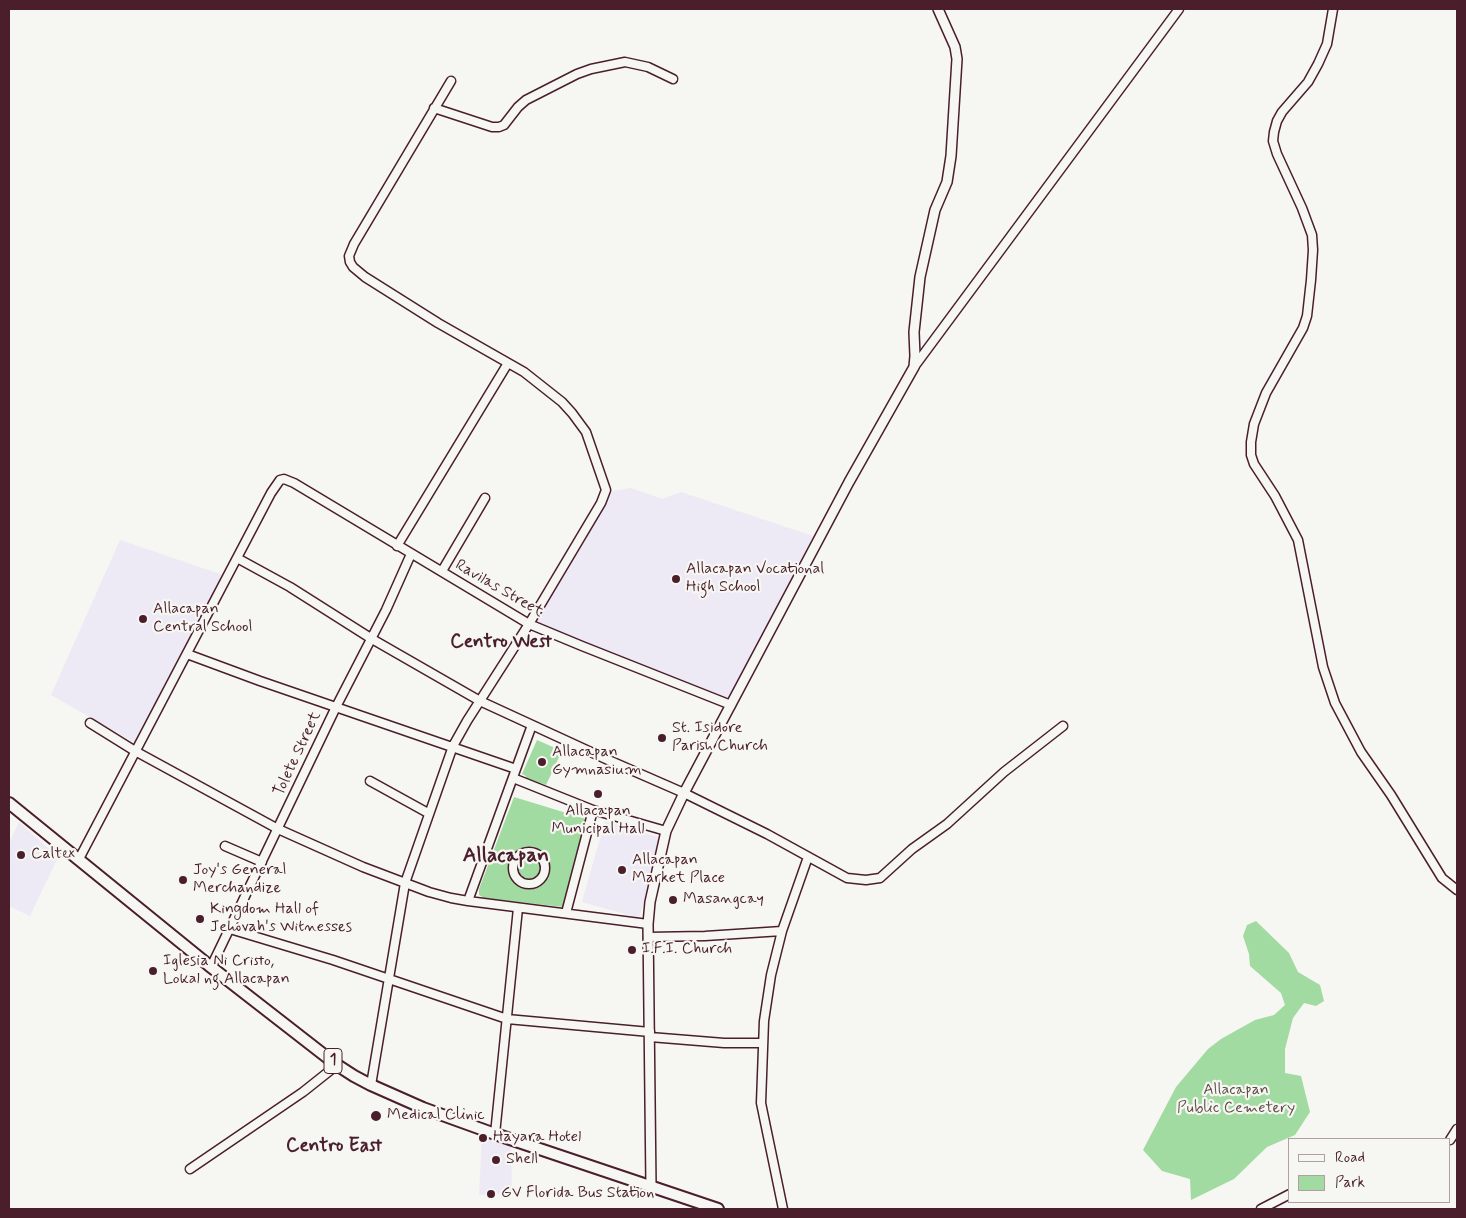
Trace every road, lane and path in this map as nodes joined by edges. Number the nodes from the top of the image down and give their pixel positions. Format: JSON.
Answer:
{"nodes":[{"id":1,"x":938,"y":9,"type":"edge"},
{"id":2,"x":1179,"y":9,"type":"edge"},
{"id":3,"x":1333,"y":9,"type":"edge"},
{"id":4,"x":673,"y":79,"type":"dead end"},
{"id":5,"x":451,"y":81,"type":"dead end"},
{"id":6,"x":434,"y":108,"type":"junction"},
{"id":7,"x":508,"y":363,"type":"junction"},
{"id":8,"x":914,"y":367,"type":"junction"},
{"id":9,"x":486,"y":498,"type":"dead end"},
{"id":10,"x":397,"y":546,"type":"junction"},
{"id":11,"x":411,"y":554,"type":"junction"},
{"id":12,"x":237,"y":558,"type":"junction"},
{"id":13,"x":442,"y":572,"type":"junction"},
{"id":14,"x":529,"y":624,"type":"junction"},
{"id":15,"x":372,"y":639,"type":"junction"},
{"id":16,"x":186,"y":654,"type":"junction"},
{"id":17,"x":480,"y":701,"type":"junction"},
{"id":18,"x":732,"y":705,"type":"junction"},
{"id":19,"x":336,"y":707,"type":"junction"},
{"id":20,"x":90,"y":723,"type":"dead end"},
{"id":21,"x":532,"y":725,"type":"junction"},
{"id":22,"x":1063,"y":726,"type":"dead end"},
{"id":23,"x":453,"y":746,"type":"junction"},
{"id":24,"x":135,"y":751,"type":"junction"},
{"id":25,"x":516,"y":769,"type":"junction"},
{"id":26,"x":513,"y":778,"type":"junction"},
{"id":27,"x":370,"y":781,"type":"dead end"},
{"id":28,"x":684,"y":793,"type":"junction"},
{"id":29,"x":9,"y":804,"type":"edge"},
{"id":30,"x":593,"y":810,"type":"junction"},
{"id":31,"x":428,"y":813,"type":"junction"},
{"id":32,"x":278,"y":829,"type":"junction"},
{"id":33,"x":666,"y":831,"type":"junction"},
{"id":34,"x":225,"y":846,"type":"dead end"},
{"id":35,"x":540,"y":856,"type":"joint"},
{"id":36,"x":808,"y":856,"type":"junction"},
{"id":37,"x":79,"y":859,"type":"junction"},
{"id":38,"x":262,"y":862,"type":"junction"},
{"id":39,"x":405,"y":882,"type":"junction"},
{"id":40,"x":1457,"y":890,"type":"edge"},
{"id":41,"x":468,"y":901,"type":"junction"},
{"id":42,"x":518,"y":908,"type":"junction"},
{"id":43,"x":566,"y":913,"type":"junction"},
{"id":44,"x":648,"y":924,"type":"junction"},
{"id":45,"x":230,"y":929,"type":"junction"},
{"id":46,"x":782,"y":931,"type":"junction"},
{"id":47,"x":648,"y":937,"type":"junction"},
{"id":48,"x":211,"y":967,"type":"junction"},
{"id":49,"x":389,"y":979,"type":"junction"},
{"id":50,"x":507,"y":1019,"type":"junction"},
{"id":51,"x":650,"y":1035,"type":"junction"},
{"id":52,"x":763,"y":1043,"type":"junction"},
{"id":53,"x":337,"y":1065,"type":"junction"},
{"id":54,"x":371,"y":1085,"type":"junction"},
{"id":55,"x":495,"y":1134,"type":"junction"},
{"id":56,"x":190,"y":1169,"type":"dead end"},
{"id":57,"x":651,"y":1187,"type":"junction"},
{"id":58,"x":1288,"y":1195,"type":"edge"},
{"id":59,"x":718,"y":1209,"type":"edge"},
{"id":60,"x":783,"y":1209,"type":"edge"},
{"id":61,"x":1261,"y":1209,"type":"edge"}],
"edges":[{"from":1,"to":8,"type":"main road"},
{"from":2,"to":8,"type":"street"},
{"from":3,"to":40,"type":"street"},
{"from":4,"to":6,"type":"street"},
{"from":5,"to":6,"type":"street"},
{"from":6,"to":7,"type":"street"},
{"from":7,"to":10,"type":"street"},
{"from":7,"to":14,"type":"street"},
{"from":8,"to":18,"type":"main road"},
{"from":9,"to":13,"type":"street"},
{"from":10,"to":11,"type":"street","name":"Ravilas Street"},
{"from":10,"to":12,"type":"street","name":"Ravilas Street"},
{"from":11,"to":13,"type":"street","name":"Ravilas Street"},
{"from":11,"to":15,"type":"street","name":"Tolete Street"},
{"from":12,"to":15,"type":"street"},
{"from":12,"to":16,"type":"street"},
{"from":13,"to":14,"type":"street","name":"Ravilas Street"},
{"from":14,"to":17,"type":"street"},
{"from":14,"to":18,"type":"street","name":"Ravilas Street"},
{"from":15,"to":17,"type":"street"},
{"from":15,"to":19,"type":"street","name":"Tolete Street"},
{"from":16,"to":19,"type":"street"},
{"from":16,"to":24,"type":"street"},
{"from":17,"to":21,"type":"street"},
{"from":17,"to":23,"type":"street"},
{"from":18,"to":28,"type":"main road"},
{"from":19,"to":23,"type":"street"},
{"from":19,"to":32,"type":"street","name":"Tolete Street"},
{"from":20,"to":24,"type":"street"},
{"from":21,"to":25,"type":"street"},
{"from":21,"to":28,"type":"street"},
{"from":22,"to":36,"type":"street"},
{"from":23,"to":25,"type":"street"},
{"from":23,"to":31,"type":"street"},
{"from":24,"to":32,"type":"street"},
{"from":24,"to":37,"type":"street"},
{"from":25,"to":26,"type":"street"},
{"from":26,"to":30,"type":"street"},
{"from":26,"to":41,"type":"street"},
{"from":27,"to":31,"type":"street"},
{"from":28,"to":33,"type":"main road"},
{"from":28,"to":36,"type":"street"},
{"from":29,"to":37,"type":"highway","number":"1"},
{"from":30,"to":33,"type":"street"},
{"from":30,"to":43,"type":"street"},
{"from":31,"to":39,"type":"street"},
{"from":32,"to":38,"type":"street","name":"Tolete Street"},
{"from":32,"to":39,"type":"street"},
{"from":33,"to":44,"type":"main road"},
{"from":34,"to":38,"type":"street"},
{"from":35,"to":35,"type":"street"},
{"from":36,"to":46,"type":"street"},
{"from":37,"to":48,"type":"highway","number":"1"},
{"from":38,"to":45,"type":"street","name":"Tolete Street"},
{"from":39,"to":41,"type":"street"},
{"from":39,"to":49,"type":"street"},
{"from":41,"to":42,"type":"street"},
{"from":42,"to":43,"type":"street"},
{"from":42,"to":50,"type":"street"},
{"from":43,"to":44,"type":"street"},
{"from":44,"to":47,"type":"main road"},
{"from":45,"to":48,"type":"street","name":"Tolete Street"},
{"from":45,"to":49,"type":"street"},
{"from":46,"to":47,"type":"street"},
{"from":46,"to":52,"type":"street"},
{"from":47,"to":51,"type":"main road"},
{"from":48,"to":53,"type":"highway","number":"1"},
{"from":49,"to":50,"type":"street"},
{"from":49,"to":54,"type":"street"},
{"from":50,"to":51,"type":"street"},
{"from":50,"to":55,"type":"street"},
{"from":51,"to":52,"type":"street"},
{"from":51,"to":57,"type":"main road"},
{"from":52,"to":60,"type":"street"},
{"from":53,"to":54,"type":"highway","number":"1"},
{"from":53,"to":56,"type":"street"},
{"from":54,"to":55,"type":"highway","number":"1"},
{"from":55,"to":57,"type":"highway","number":"1"},
{"from":57,"to":59,"type":"highway","number":"1"},
{"from":58,"to":61,"type":"street"}]}
